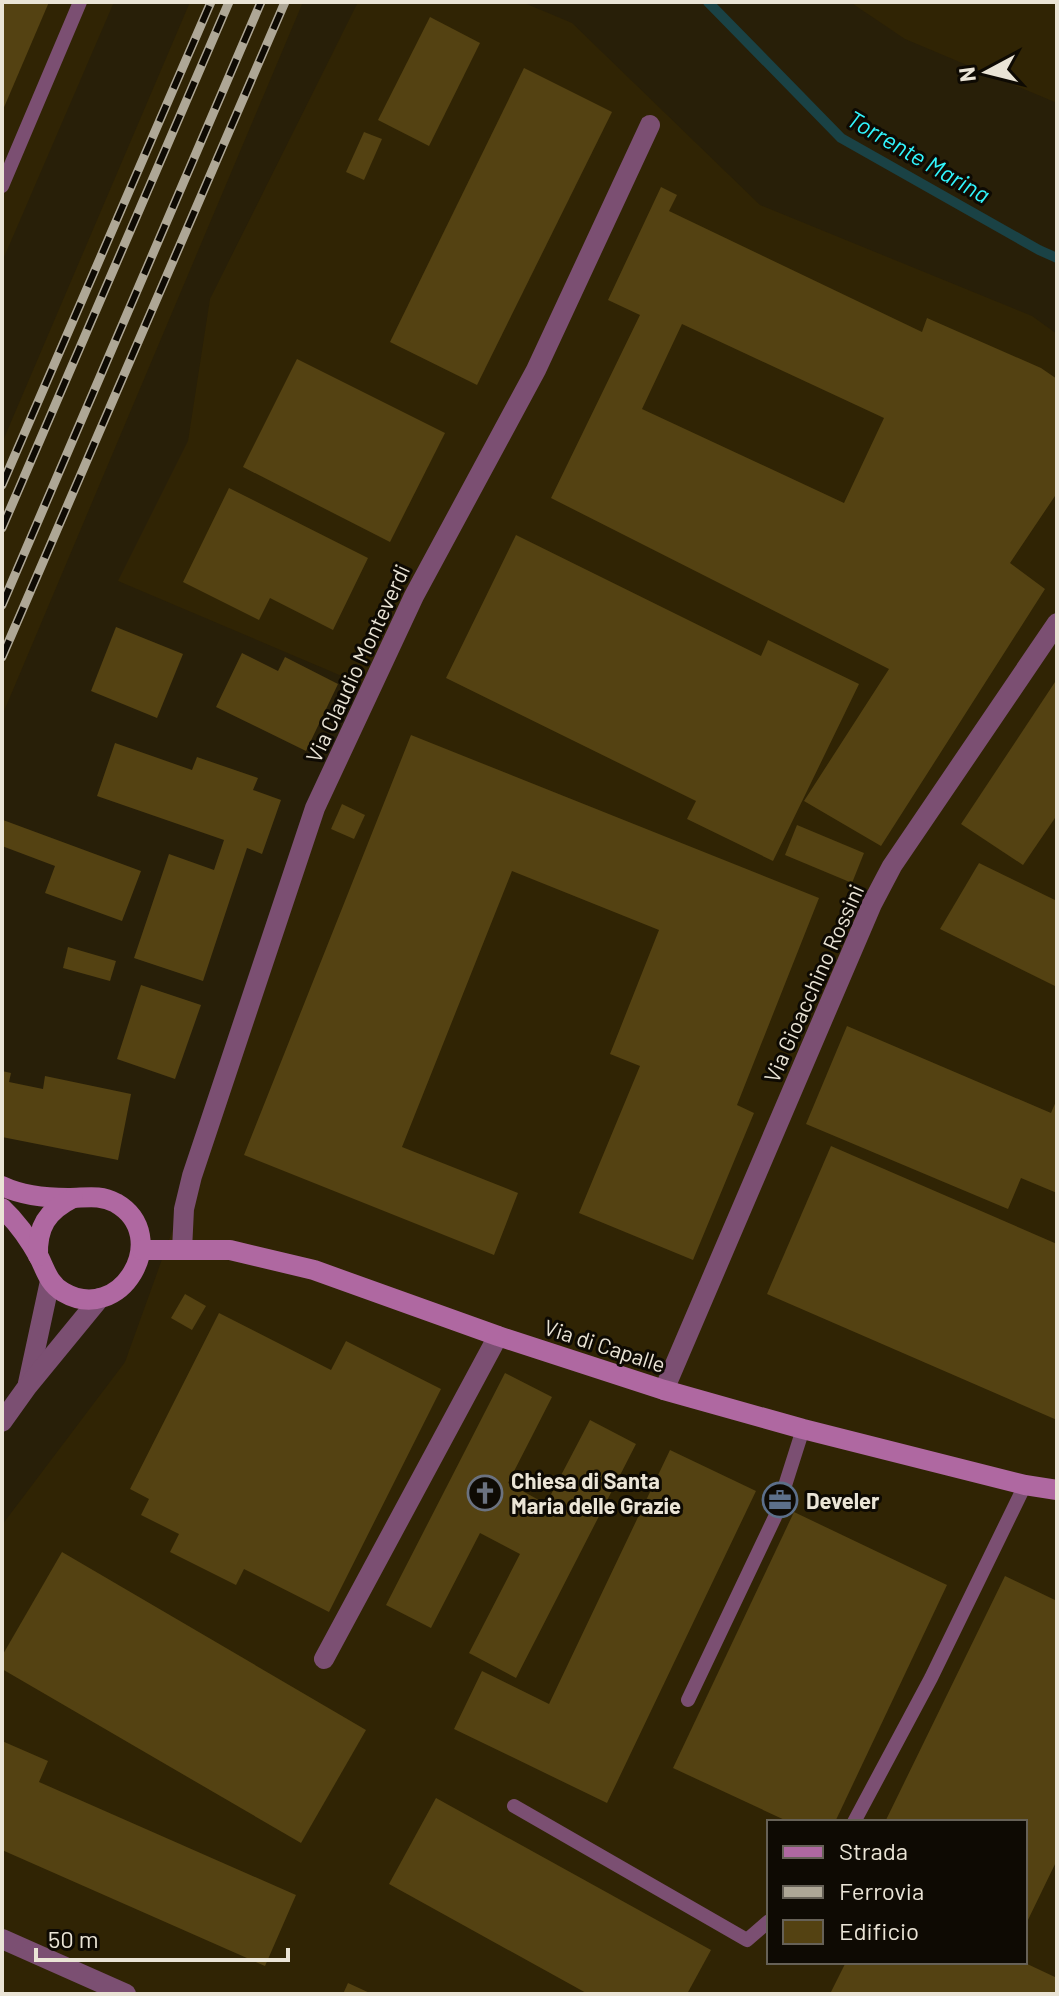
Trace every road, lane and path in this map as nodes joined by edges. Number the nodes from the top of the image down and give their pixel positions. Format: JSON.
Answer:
{"nodes":[{"id":1,"x":80,"y":2,"type":"edge"},
{"id":2,"x":650,"y":125,"type":"dead end"},
{"id":3,"x":2,"y":186,"type":"edge"},
{"id":4,"x":1057,"y":623,"type":"edge"},
{"id":5,"x":2,"y":1186,"type":"edge"},
{"id":6,"x":73,"y":1198,"type":"junction"},
{"id":7,"x":2,"y":1208,"type":"edge"},
{"id":8,"x":141,"y":1250,"type":"junction"},
{"id":9,"x":182,"y":1250,"type":"junction"},
{"id":10,"x":38,"y":1256,"type":"junction"},
{"id":11,"x":50,"y":1281,"type":"junction"},
{"id":12,"x":100,"y":1298,"type":"junction"},
{"id":13,"x":498,"y":1336,"type":"junction"},
{"id":14,"x":27,"y":1387,"type":"junction"},
{"id":15,"x":664,"y":1390,"type":"junction"},
{"id":16,"x":2,"y":1422,"type":"edge"},
{"id":17,"x":803,"y":1429,"type":"junction"},
{"id":18,"x":1025,"y":1485,"type":"junction"},
{"id":19,"x":1057,"y":1490,"type":"edge"},
{"id":20,"x":324,"y":1659,"type":"dead end"},
{"id":21,"x":688,"y":1700,"type":"dead end"},
{"id":22,"x":514,"y":1806,"type":"dead end"},
{"id":23,"x":855,"y":1820,"type":"edge"},
{"id":24,"x":767,"y":1923,"type":"edge"},
{"id":25,"x":2,"y":1939,"type":"edge"},
{"id":26,"x":126,"y":1994,"type":"edge"}],
"edges":[{"from":1,"to":3,"type":"lane"},
{"from":2,"to":9,"type":"street","name":"Via Claudio Monteverdi"},
{"from":4,"to":15,"type":"street","name":"Via Gioacchino Rossini"},
{"from":5,"to":6,"type":"street"},
{"from":6,"to":8,"type":"street"},
{"from":6,"to":10,"type":"street"},
{"from":7,"to":10,"type":"street"},
{"from":8,"to":9,"type":"street","name":"Via di Capalle"},
{"from":8,"to":12,"type":"street"},
{"from":9,"to":13,"type":"street","name":"Via di Capalle"},
{"from":10,"to":11,"type":"street"},
{"from":11,"to":12,"type":"street"},
{"from":11,"to":14,"type":"street"},
{"from":12,"to":14,"type":"street"},
{"from":13,"to":15,"type":"street","name":"Via di Capalle"},
{"from":13,"to":20,"type":"street"},
{"from":14,"to":16,"type":"street"},
{"from":15,"to":17,"type":"street","name":"Via di Capalle"},
{"from":17,"to":18,"type":"street","name":"Via di Capalle"},
{"from":17,"to":21,"type":"lane"},
{"from":18,"to":19,"type":"street","name":"Via di Capalle"},
{"from":18,"to":23,"type":"lane"},
{"from":22,"to":24,"type":"lane"},
{"from":25,"to":26,"type":"street"}]}
